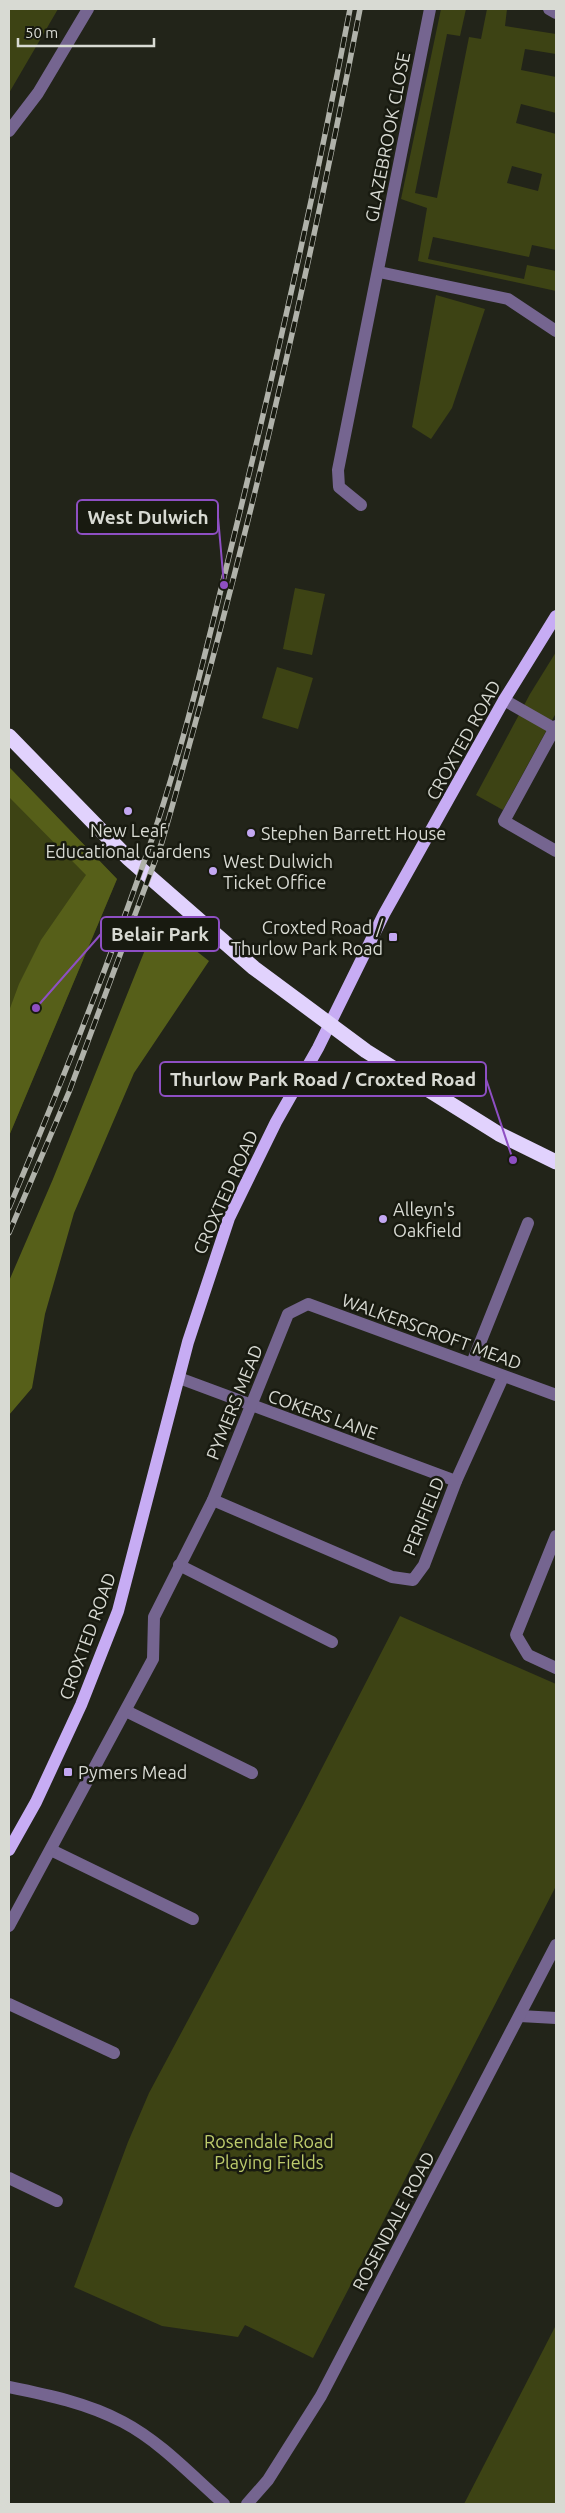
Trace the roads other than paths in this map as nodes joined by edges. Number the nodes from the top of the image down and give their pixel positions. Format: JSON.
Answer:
{"nodes":[{"id":1,"x":88,"y":9,"type":"edge"},
{"id":2,"x":430,"y":9,"type":"edge"},
{"id":3,"x":549,"y":9,"type":"edge"},
{"id":4,"x":556,"y":13,"type":"edge"},
{"id":5,"x":9,"y":131,"type":"edge"},
{"id":6,"x":379,"y":272,"type":"junction"},
{"id":7,"x":556,"y":331,"type":"edge"},
{"id":8,"x":361,"y":505,"type":"dead end"},
{"id":9,"x":556,"y":616,"type":"edge"},
{"id":10,"x":504,"y":700,"type":"junction"},
{"id":11,"x":556,"y":728,"type":"edge"},
{"id":12,"x":9,"y":736,"type":"edge"},
{"id":13,"x":556,"y":851,"type":"edge"},
{"id":14,"x":329,"y":1025,"type":"junction"},
{"id":15,"x":556,"y":1162,"type":"edge"},
{"id":16,"x":528,"y":1222,"type":"dead end"},
{"id":17,"x":297,"y":1309,"type":"joint"},
{"id":18,"x":472,"y":1363,"type":"junction"},
{"id":19,"x":503,"y":1376,"type":"junction"},
{"id":20,"x":179,"y":1378,"type":"junction"},
{"id":21,"x":556,"y":1394,"type":"edge"},
{"id":22,"x":252,"y":1406,"type":"junction"},
{"id":23,"x":456,"y":1482,"type":"junction"},
{"id":24,"x":213,"y":1500,"type":"junction"},
{"id":25,"x":556,"y":1540,"type":"edge"},
{"id":26,"x":178,"y":1565,"type":"junction"},
{"id":27,"x":332,"y":1642,"type":"dead end"},
{"id":28,"x":556,"y":1668,"type":"edge"},
{"id":29,"x":126,"y":1711,"type":"junction"},
{"id":30,"x":252,"y":1773,"type":"dead end"},
{"id":31,"x":9,"y":1850,"type":"edge"},
{"id":32,"x":51,"y":1850,"type":"junction"},
{"id":33,"x":193,"y":1919,"type":"dead end"},
{"id":34,"x":9,"y":1926,"type":"edge"},
{"id":35,"x":556,"y":1945,"type":"edge"},
{"id":36,"x":9,"y":2004,"type":"edge"},
{"id":37,"x":520,"y":2016,"type":"junction"},
{"id":38,"x":556,"y":2018,"type":"edge"},
{"id":39,"x":114,"y":2053,"type":"dead end"},
{"id":40,"x":9,"y":2178,"type":"edge"},
{"id":41,"x":57,"y":2201,"type":"dead end"},
{"id":42,"x":9,"y":2387,"type":"edge"},
{"id":43,"x":224,"y":2504,"type":"edge"},
{"id":44,"x":247,"y":2504,"type":"edge"}],
"edges":[{"from":1,"to":5,"type":"street"},
{"from":2,"to":6,"type":"street","name":"GLAZEBROOK CLOSE"},
{"from":3,"to":4,"type":"street"},
{"from":6,"to":7,"type":"street"},
{"from":6,"to":8,"type":"street","name":"GLAZEBROOK CLOSE"},
{"from":9,"to":10,"type":"main road","name":"CROXTED ROAD"},
{"from":10,"to":11,"type":"street"},
{"from":10,"to":14,"type":"main road","name":"CROXTED ROAD"},
{"from":11,"to":13,"type":"street"},
{"from":12,"to":14,"type":"highway"},
{"from":14,"to":15,"type":"highway"},
{"from":14,"to":20,"type":"main road","name":"CROXTED ROAD"},
{"from":16,"to":18,"type":"street"},
{"from":17,"to":18,"type":"street","name":"WALKERSCROFT MEAD"},
{"from":17,"to":22,"type":"street","name":"PYMERS MEAD"},
{"from":18,"to":19,"type":"street","name":"WALKERSCROFT MEAD"},
{"from":19,"to":21,"type":"street","name":"WALKERSCROFT MEAD"},
{"from":19,"to":23,"type":"street","name":"PERIFIELD"},
{"from":20,"to":22,"type":"street","name":"COKERS LANE"},
{"from":20,"to":31,"type":"main road","name":"CROXTED ROAD"},
{"from":22,"to":23,"type":"street","name":"COKERS LANE"},
{"from":22,"to":24,"type":"street","name":"PYMERS MEAD"},
{"from":23,"to":24,"type":"street","name":"PERIFIELD"},
{"from":24,"to":26,"type":"street","name":"PYMERS MEAD"},
{"from":25,"to":28,"type":"street"},
{"from":26,"to":27,"type":"street"},
{"from":26,"to":29,"type":"street","name":"PYMERS MEAD"},
{"from":29,"to":30,"type":"street"},
{"from":29,"to":32,"type":"street","name":"PYMERS MEAD"},
{"from":32,"to":33,"type":"street"},
{"from":32,"to":34,"type":"street","name":"PYMERS MEAD"},
{"from":35,"to":37,"type":"street","name":"ROSENDALE ROAD"},
{"from":36,"to":39,"type":"street"},
{"from":37,"to":38,"type":"street"},
{"from":37,"to":44,"type":"street","name":"ROSENDALE ROAD"},
{"from":40,"to":41,"type":"street"},
{"from":42,"to":43,"type":"street"}]}
